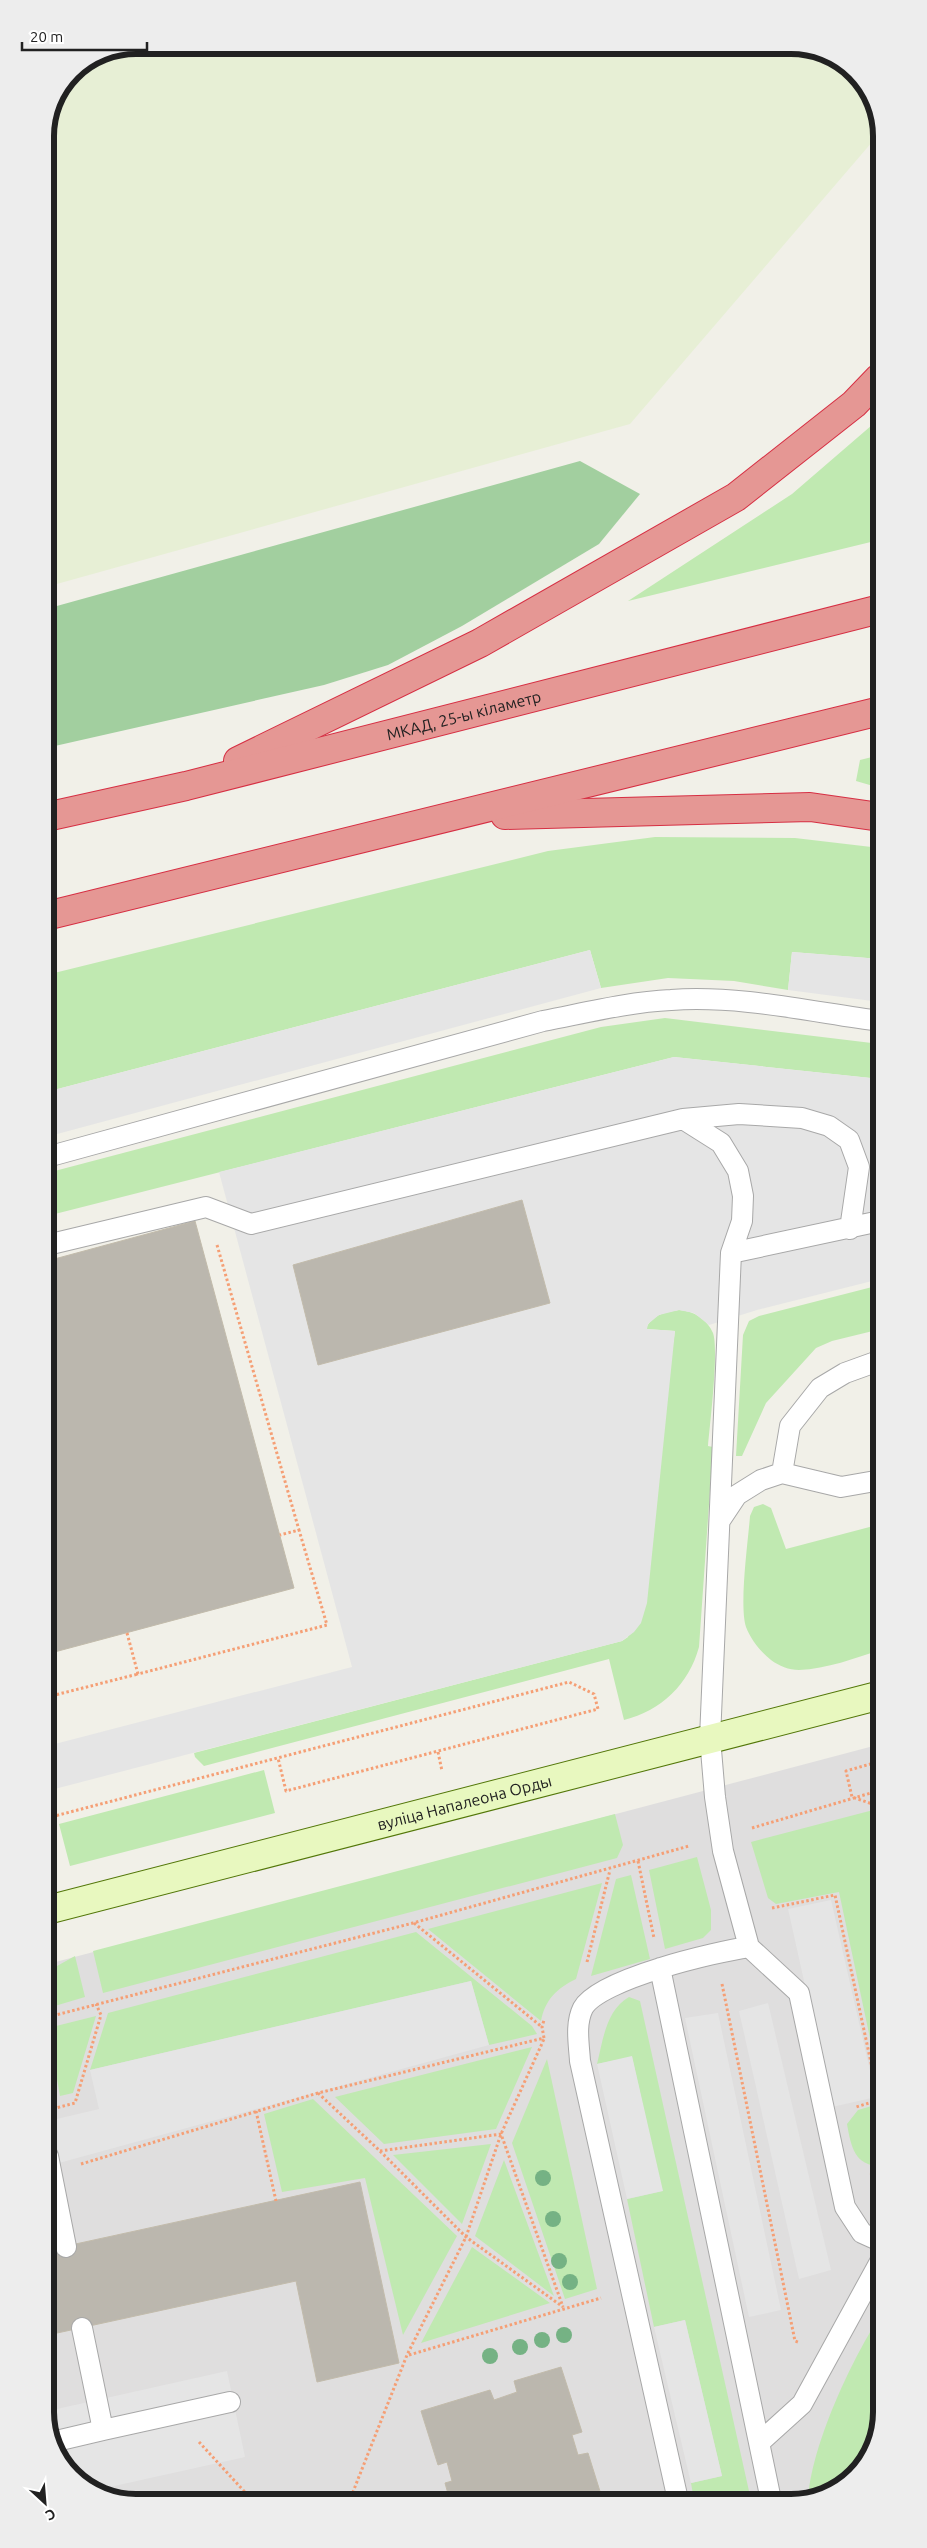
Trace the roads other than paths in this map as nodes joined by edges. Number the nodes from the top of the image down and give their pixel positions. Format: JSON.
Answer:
{"nodes":[{"id":1,"x":873,"y":384,"type":"edge"},
{"id":2,"x":873,"y":611,"type":"edge"},
{"id":3,"x":873,"y":713,"type":"edge"},
{"id":4,"x":186,"y":786,"type":"junction"},
{"id":5,"x":54,"y":814,"type":"edge"},
{"id":6,"x":873,"y":816,"type":"edge"},
{"id":7,"x":452,"y":817,"type":"junction"},
{"id":8,"x":54,"y":914,"type":"edge"},
{"id":9,"x":873,"y":1020,"type":"edge"},
{"id":10,"x":683,"y":1119,"type":"junction"},
{"id":11,"x":54,"y":1154,"type":"edge"},
{"id":12,"x":873,"y":1223,"type":"edge"},
{"id":13,"x":850,"y":1229,"type":"junction"},
{"id":14,"x":54,"y":1244,"type":"edge"},
{"id":15,"x":730,"y":1254,"type":"junction"},
{"id":16,"x":873,"y":1363,"type":"edge"},
{"id":17,"x":782,"y":1473,"type":"junction"},
{"id":18,"x":873,"y":1481,"type":"edge"},
{"id":19,"x":720,"y":1519,"type":"junction"},
{"id":20,"x":873,"y":1697,"type":"edge"},
{"id":21,"x":710,"y":1738,"type":"junction"},
{"id":22,"x":54,"y":1908,"type":"edge"},
{"id":23,"x":749,"y":1947,"type":"junction"},
{"id":24,"x":660,"y":1968,"type":"junction"},
{"id":25,"x":54,"y":2185,"type":"edge"},
{"id":26,"x":873,"y":2238,"type":"edge"},
{"id":27,"x":66,"y":2247,"type":"dead end"},
{"id":28,"x":873,"y":2274,"type":"edge"},
{"id":29,"x":82,"y":2328,"type":"dead end"},
{"id":30,"x":230,"y":2402,"type":"dead end"},
{"id":31,"x":103,"y":2430,"type":"junction"},
{"id":32,"x":59,"y":2440,"type":"edge"},
{"id":33,"x":760,"y":2442,"type":"junction"},
{"id":34,"x":677,"y":2494,"type":"edge"},
{"id":35,"x":770,"y":2494,"type":"edge"}],
"edges":[{"from":1,"to":4,"type":"highway"},
{"from":2,"to":4,"type":"highway","name":"МКАД, 25-ы кіламетр"},
{"from":3,"to":7,"type":"highway"},
{"from":4,"to":5,"type":"highway","name":"МКАД, 25-ы кіламетр"},
{"from":6,"to":7,"type":"highway"},
{"from":7,"to":8,"type":"highway"},
{"from":9,"to":11,"type":"lane"},
{"from":10,"to":13,"type":"lane"},
{"from":10,"to":14,"type":"lane"},
{"from":10,"to":15,"type":"lane"},
{"from":12,"to":13,"type":"lane"},
{"from":13,"to":15,"type":"lane"},
{"from":15,"to":19,"type":"lane"},
{"from":16,"to":17,"type":"lane"},
{"from":17,"to":18,"type":"lane"},
{"from":17,"to":19,"type":"lane"},
{"from":19,"to":21,"type":"lane"},
{"from":20,"to":21,"type":"street","name":"вуліца Напалеона Орды"},
{"from":21,"to":22,"type":"street","name":"вуліца Напалеона Орды"},
{"from":21,"to":23,"type":"lane"},
{"from":23,"to":24,"type":"lane"},
{"from":23,"to":26,"type":"lane"},
{"from":24,"to":33,"type":"lane"},
{"from":24,"to":34,"type":"lane"},
{"from":25,"to":27,"type":"lane"},
{"from":28,"to":33,"type":"lane"},
{"from":29,"to":31,"type":"lane"},
{"from":30,"to":31,"type":"lane"},
{"from":31,"to":32,"type":"lane"},
{"from":33,"to":35,"type":"lane"}]}
